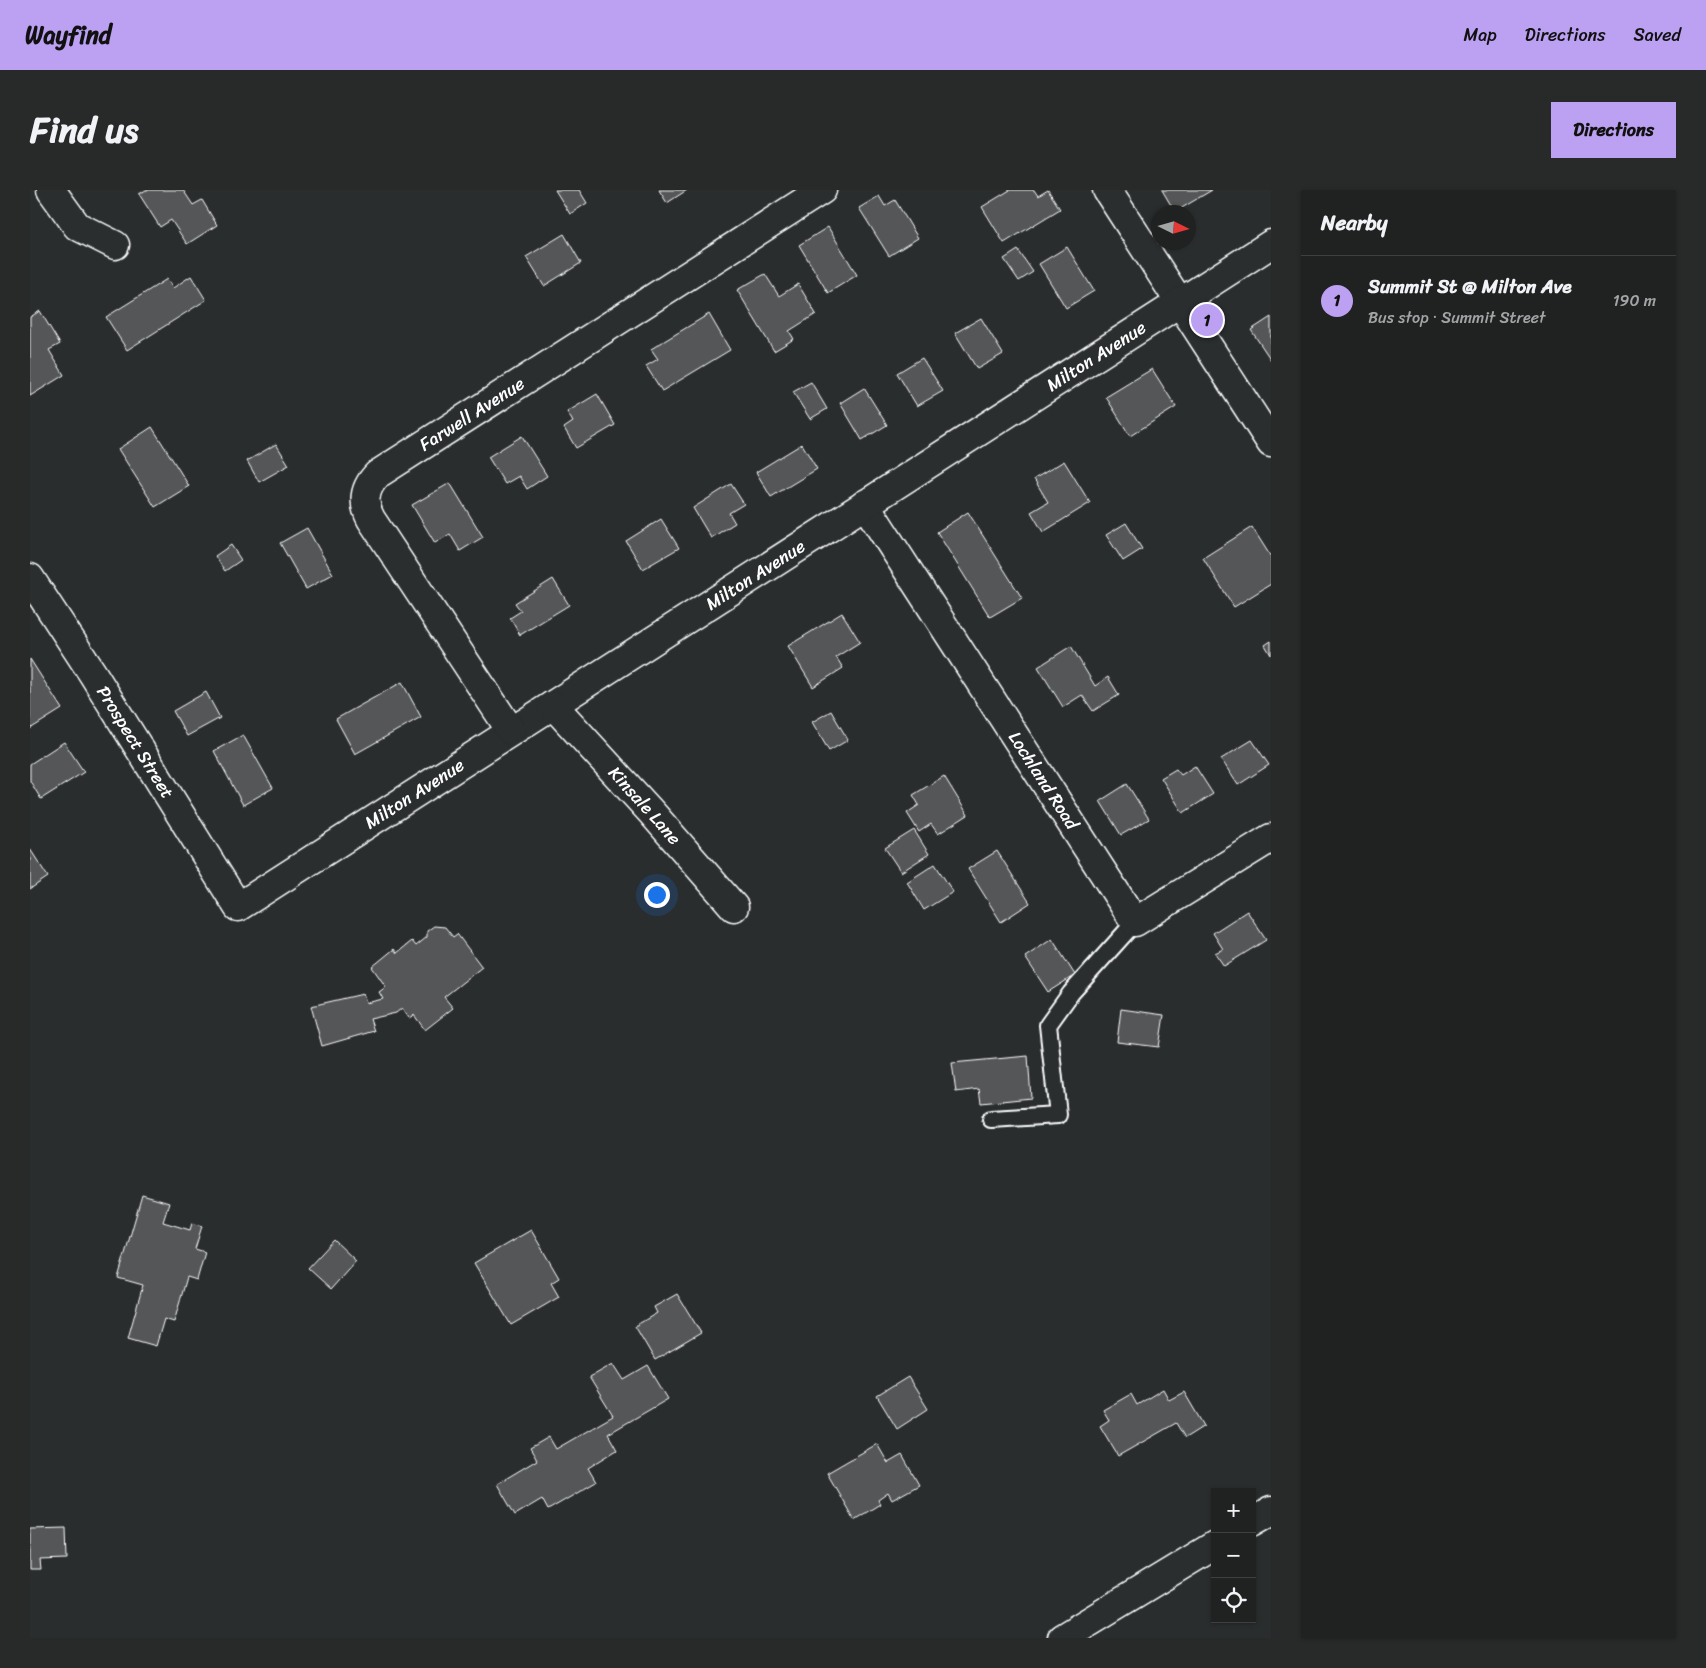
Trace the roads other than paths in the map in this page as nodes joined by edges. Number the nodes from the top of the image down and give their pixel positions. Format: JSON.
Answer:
{"nodes":[{"id":1,"x":51,"y":190,"type":"edge"},
{"id":2,"x":822,"y":190,"type":"edge"},
{"id":3,"x":1108,"y":190,"type":"edge"},
{"id":4,"x":1271,"y":244,"type":"edge"},
{"id":5,"x":115,"y":245,"type":"dead end"},
{"id":6,"x":1180,"y":302,"type":"junction"},
{"id":7,"x":1271,"y":443,"type":"edge"},
{"id":8,"x":865,"y":504,"type":"junction"},
{"id":9,"x":34,"y":592,"type":"edge"},
{"id":10,"x":553,"y":706,"type":"junction"},
{"id":11,"x":512,"y":731,"type":"junction"},
{"id":12,"x":1271,"y":838,"type":"edge"},
{"id":13,"x":238,"y":907,"type":"joint"},
{"id":14,"x":734,"y":907,"type":"dead end"},
{"id":15,"x":1135,"y":922,"type":"junction"},
{"id":16,"x":991,"y":1119,"type":"dead end"},
{"id":17,"x":1271,"y":1511,"type":"edge"},
{"id":18,"x":1256,"y":1520,"type":"edge"},
{"id":19,"x":1211,"y":1547,"type":"edge"},
{"id":20,"x":1062,"y":1638,"type":"edge"}],
"edges":[{"from":1,"to":5,"type":"street"},
{"from":2,"to":11,"type":"street","name":"Farwell Avenue"},
{"from":3,"to":6,"type":"street"},
{"from":4,"to":6,"type":"street","name":"Milton Avenue"},
{"from":6,"to":7,"type":"street"},
{"from":6,"to":8,"type":"street","name":"Milton Avenue"},
{"from":8,"to":10,"type":"street","name":"Milton Avenue"},
{"from":8,"to":15,"type":"street","name":"Lochland Road"},
{"from":9,"to":13,"type":"street","name":"Prospect Street"},
{"from":10,"to":11,"type":"street","name":"Milton Avenue"},
{"from":10,"to":14,"type":"street","name":"Kinsale Lane"},
{"from":11,"to":13,"type":"street","name":"Milton Avenue"},
{"from":12,"to":15,"type":"street"},
{"from":15,"to":16,"type":"lane"},
{"from":17,"to":18,"type":"street"},
{"from":19,"to":20,"type":"street"}]}
